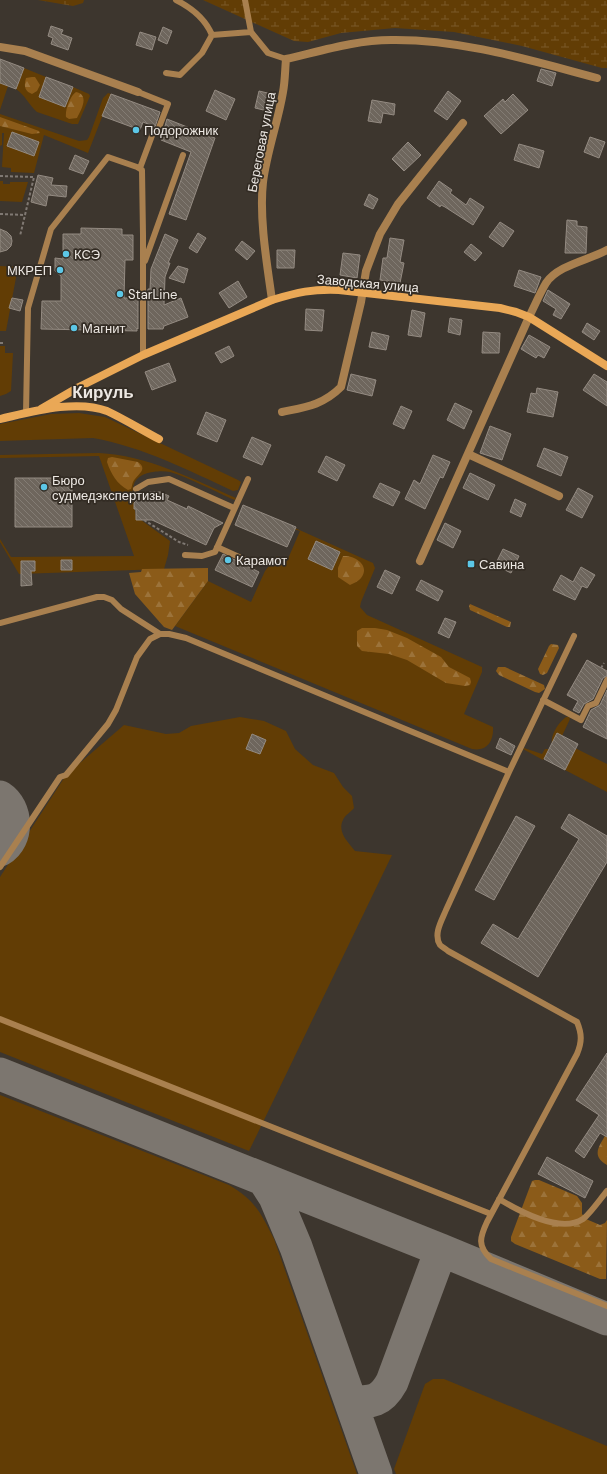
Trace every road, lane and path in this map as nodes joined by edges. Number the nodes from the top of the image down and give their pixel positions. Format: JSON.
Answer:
{"nodes":[{"id":1,"x":176,"y":0,"type":"edge"},
{"id":2,"x":245,"y":0,"type":"edge"},
{"id":3,"x":251,"y":32,"type":"junction"},
{"id":4,"x":212,"y":35,"type":"junction"},
{"id":5,"x":0,"y":47,"type":"edge"},
{"id":6,"x":286,"y":59,"type":"junction"},
{"id":7,"x":166,"y":73,"type":"dead end"},
{"id":8,"x":597,"y":78,"type":"dead end"},
{"id":9,"x":138,"y":92,"type":"joint"},
{"id":10,"x":463,"y":123,"type":"dead end"},
{"id":11,"x":183,"y":155,"type":"dead end"},
{"id":12,"x":140,"y":168,"type":"junction"},
{"id":13,"x":0,"y":176,"type":"edge"},
{"id":14,"x":0,"y":214,"type":"edge"},
{"id":15,"x":25,"y":215,"type":"junction"},
{"id":16,"x":20,"y":236,"type":"dead end"},
{"id":17,"x":607,"y":250,"type":"edge"},
{"id":18,"x":143,"y":266,"type":"junction"},
{"id":19,"x":362,"y":293,"type":"junction"},
{"id":20,"x":272,"y":300,"type":"junction"},
{"id":21,"x":529,"y":316,"type":"junction"},
{"id":22,"x":0,"y":343,"type":"edge"},
{"id":23,"x":5,"y":343,"type":"dead end"},
{"id":24,"x":143,"y":355,"type":"junction"},
{"id":25,"x":607,"y":366,"type":"edge"},
{"id":26,"x":41,"y":409,"type":"junction"},
{"id":27,"x":282,"y":412,"type":"dead end"},
{"id":28,"x":26,"y":413,"type":"junction"},
{"id":29,"x":0,"y":420,"type":"edge"},
{"id":30,"x":159,"y":439,"type":"dead end"},
{"id":31,"x":468,"y":454,"type":"junction"},
{"id":32,"x":248,"y":479,"type":"dead end"},
{"id":33,"x":136,"y":490,"type":"dead end"},
{"id":34,"x":559,"y":496,"type":"dead end"},
{"id":35,"x":234,"y":508,"type":"junction"},
{"id":36,"x":144,"y":520,"type":"dead end"},
{"id":37,"x":192,"y":547,"type":"dead end"},
{"id":38,"x":217,"y":547,"type":"junction"},
{"id":39,"x":185,"y":555,"type":"dead end"},
{"id":40,"x":420,"y":561,"type":"dead end"},
{"id":41,"x":250,"y":562,"type":"dead end"},
{"id":42,"x":0,"y":623,"type":"edge"},
{"id":43,"x":160,"y":634,"type":"junction"},
{"id":44,"x":574,"y":636,"type":"dead end"},
{"id":45,"x":604,"y":663,"type":"dead end"},
{"id":46,"x":601,"y":668,"type":"dead end"},
{"id":47,"x":607,"y":680,"type":"edge"},
{"id":48,"x":543,"y":700,"type":"junction"},
{"id":49,"x":509,"y":772,"type":"junction"},
{"id":50,"x":0,"y":867,"type":"edge"},
{"id":51,"x":0,"y":1019,"type":"edge"},
{"id":52,"x":607,"y":1191,"type":"edge"},
{"id":53,"x":499,"y":1200,"type":"junction"},
{"id":54,"x":491,"y":1214,"type":"junction"},
{"id":55,"x":606,"y":1303,"type":"edge"}],
"edges":[{"from":1,"to":4,"type":"lane"},
{"from":2,"to":3,"type":"lane"},
{"from":3,"to":4,"type":"lane"},
{"from":3,"to":6,"type":"lane"},
{"from":4,"to":7,"type":"lane"},
{"from":5,"to":9,"type":"street"},
{"from":6,"to":8,"type":"street"},
{"from":6,"to":20,"type":"street","name":"Береговая улица"},
{"from":9,"to":12,"type":"lane"},
{"from":10,"to":19,"type":"street"},
{"from":11,"to":18,"type":"lane"},
{"from":12,"to":18,"type":"lane"},
{"from":12,"to":28,"type":"lane"},
{"from":13,"to":15,"type":"path"},
{"from":14,"to":15,"type":"path"},
{"from":15,"to":16,"type":"path"},
{"from":17,"to":21,"type":"street"},
{"from":18,"to":24,"type":"lane"},
{"from":19,"to":20,"type":"street","name":"Заводская улица"},
{"from":19,"to":21,"type":"street","name":"Заводская улица"},
{"from":19,"to":27,"type":"street"},
{"from":20,"to":24,"type":"street","name":"Заводская улица"},
{"from":21,"to":25,"type":"street","name":"Заводская улица"},
{"from":21,"to":31,"type":"street"},
{"from":22,"to":23,"type":"path"},
{"from":24,"to":26,"type":"street","name":"Заводская улица"},
{"from":26,"to":28,"type":"street"},
{"from":26,"to":30,"type":"street"},
{"from":28,"to":29,"type":"street"},
{"from":31,"to":34,"type":"street"},
{"from":31,"to":40,"type":"street"},
{"from":32,"to":35,"type":"lane"},
{"from":33,"to":35,"type":"lane"},
{"from":35,"to":38,"type":"lane"},
{"from":36,"to":37,"type":"path"},
{"from":38,"to":39,"type":"lane"},
{"from":38,"to":41,"type":"lane"},
{"from":42,"to":43,"type":"lane"},
{"from":43,"to":49,"type":"lane"},
{"from":43,"to":50,"type":"lane"},
{"from":44,"to":48,"type":"lane"},
{"from":45,"to":46,"type":"path"},
{"from":47,"to":48,"type":"lane"},
{"from":48,"to":49,"type":"lane"},
{"from":49,"to":53,"type":"lane"},
{"from":51,"to":54,"type":"lane"},
{"from":52,"to":53,"type":"lane"},
{"from":53,"to":54,"type":"lane"},
{"from":54,"to":55,"type":"lane"}]}
